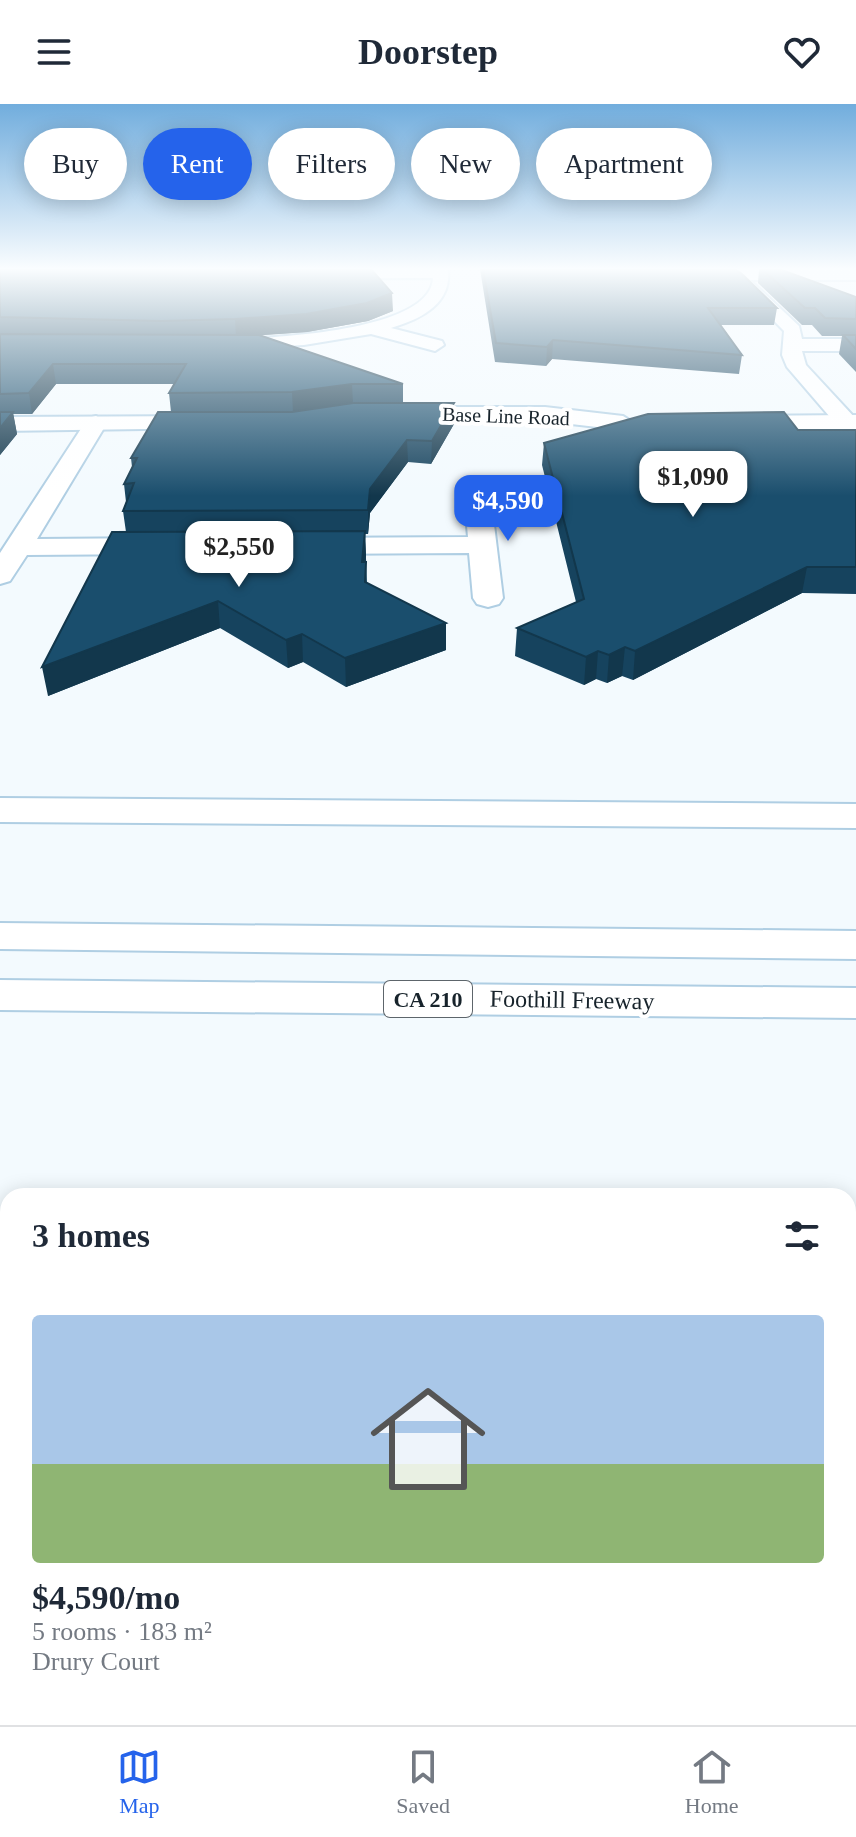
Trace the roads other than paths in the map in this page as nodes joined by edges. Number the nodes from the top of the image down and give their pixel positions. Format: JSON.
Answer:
{"nodes":[{"id":1,"x":226,"y":345,"type":"edge"},
{"id":2,"x":794,"y":345,"type":"joint"},
{"id":3,"x":856,"y":345,"type":"edge"},
{"id":4,"x":201,"y":346,"type":"edge"},
{"id":5,"x":373,"y":422,"type":"edge"},
{"id":6,"x":96,"y":423,"type":"junction"},
{"id":7,"x":232,"y":423,"type":"edge"},
{"id":8,"x":653,"y":423,"type":"edge"},
{"id":9,"x":712,"y":423,"type":"edge"},
{"id":10,"x":0,"y":424,"type":"edge"},
{"id":11,"x":853,"y":426,"type":"edge"},
{"id":12,"x":477,"y":492,"type":"dead end"},
{"id":13,"x":482,"y":545,"type":"junction"},
{"id":14,"x":195,"y":546,"type":"edge"},
{"id":15,"x":274,"y":546,"type":"edge"},
{"id":16,"x":19,"y":547,"type":"junction"},
{"id":17,"x":0,"y":575,"type":"edge"},
{"id":18,"x":488,"y":598,"type":"dead end"},
{"id":19,"x":0,"y":810,"type":"edge"},
{"id":20,"x":856,"y":816,"type":"edge"},
{"id":21,"x":0,"y":936,"type":"edge"},
{"id":22,"x":856,"y":945,"type":"edge"},
{"id":23,"x":0,"y":995,"type":"edge"},
{"id":24,"x":856,"y":1003,"type":"edge"}],
"edges":[{"from":1,"to":4,"type":"main road"},
{"from":2,"to":3,"type":"main road"},
{"from":2,"to":11,"type":"main road"},
{"from":5,"to":8,"type":"main road","name":"Base Line Road"},
{"from":6,"to":7,"type":"main road"},
{"from":6,"to":10,"type":"main road"},
{"from":6,"to":16,"type":"main road"},
{"from":9,"to":11,"type":"main road"},
{"from":12,"to":13,"type":"main road"},
{"from":13,"to":15,"type":"main road"},
{"from":13,"to":18,"type":"main road"},
{"from":14,"to":16,"type":"main road"},
{"from":16,"to":17,"type":"main road"},
{"from":19,"to":20,"type":"main road"},
{"from":21,"to":22,"type":"main road"},
{"from":23,"to":24,"type":"main road","name":"Foothill Freeway","number":"CA 210"}]}
